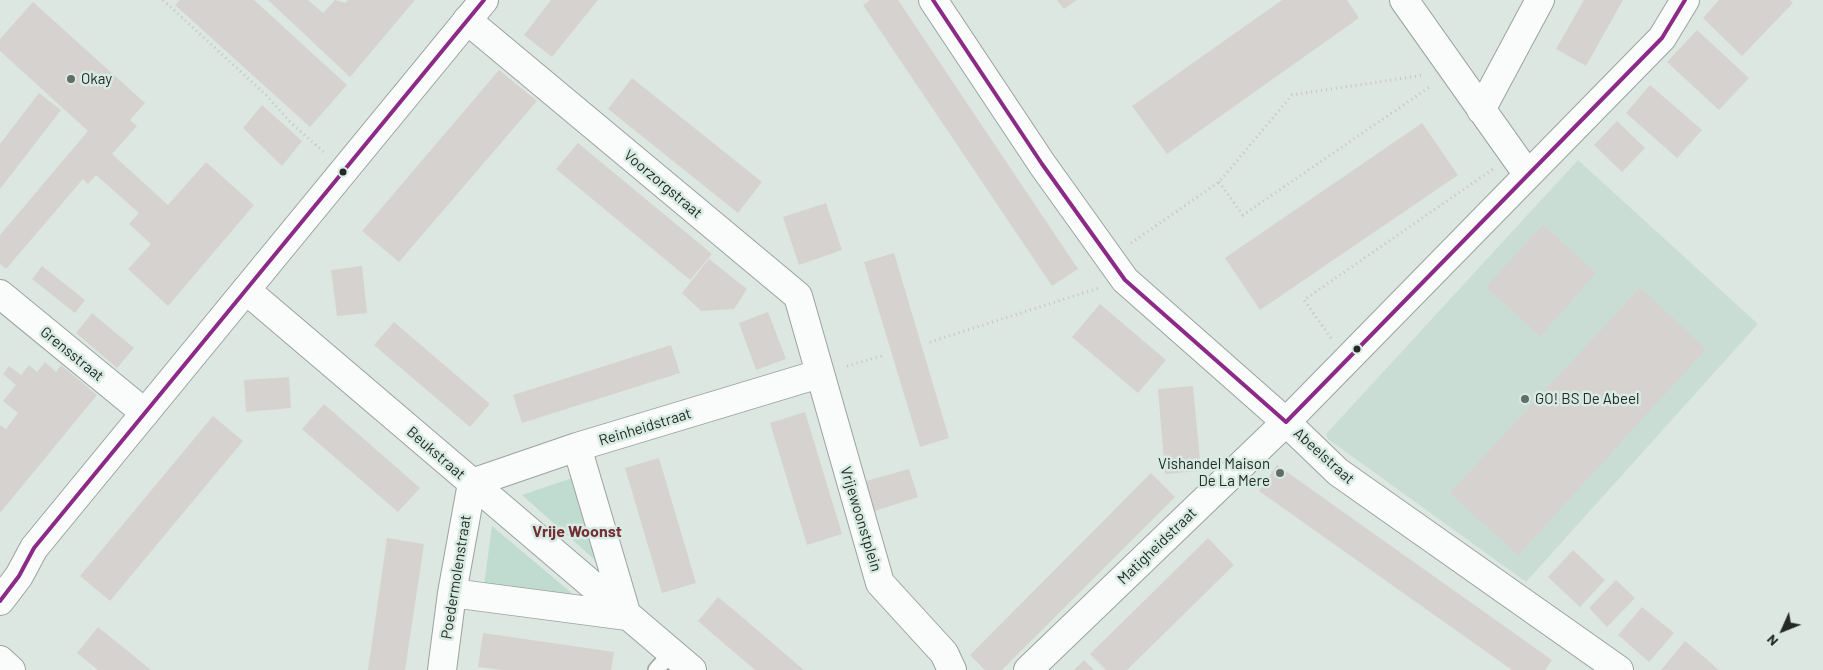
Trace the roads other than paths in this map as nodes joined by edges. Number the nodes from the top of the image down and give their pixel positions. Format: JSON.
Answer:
{"nodes":[{"id":1,"x":934,"y":0,"type":"edge"},
{"id":2,"x":1540,"y":0,"type":"edge"},
{"id":3,"x":1685,"y":0,"type":"edge"},
{"id":4,"x":1406,"y":1,"type":"edge"},
{"id":5,"x":475,"y":10,"type":"edge"},
{"id":6,"x":1481,"y":110,"type":"junction"},
{"id":7,"x":1521,"y":164,"type":"junction"},
{"id":8,"x":246,"y":290,"type":"junction"},
{"id":9,"x":0,"y":294,"type":"edge"},
{"id":10,"x":819,"y":374,"type":"junction"},
{"id":11,"x":145,"y":413,"type":"junction"},
{"id":12,"x":1286,"y":422,"type":"junction"},
{"id":13,"x":577,"y":448,"type":"junction"},
{"id":14,"x":472,"y":483,"type":"junction"},
{"id":15,"x":452,"y":593,"type":"junction"},
{"id":16,"x":0,"y":601,"type":"edge"},
{"id":17,"x":627,"y":616,"type":"junction"},
{"id":18,"x":0,"y":660,"type":"edge"},
{"id":19,"x":664,"y":661,"type":"edge"},
{"id":20,"x":1607,"y":667,"type":"edge"},
{"id":21,"x":11,"y":670,"type":"edge"},
{"id":22,"x":442,"y":670,"type":"edge"},
{"id":23,"x":692,"y":670,"type":"edge"},
{"id":24,"x":952,"y":670,"type":"edge"},
{"id":25,"x":1028,"y":670,"type":"edge"}],
"edges":[{"from":1,"to":12,"type":"street","name":"Abeelstraat"},
{"from":2,"to":6,"type":"street"},
{"from":3,"to":7,"type":"street","name":"Matigheidstraat"},
{"from":4,"to":6,"type":"street"},
{"from":5,"to":8,"type":"street"},
{"from":5,"to":10,"type":"street","name":"Voorzorgstraat"},
{"from":6,"to":7,"type":"street"},
{"from":7,"to":12,"type":"street","name":"Matigheidstraat"},
{"from":8,"to":11,"type":"street"},
{"from":8,"to":14,"type":"street","name":"Beukstraat"},
{"from":9,"to":11,"type":"street","name":"Grensstraat"},
{"from":10,"to":13,"type":"street","name":"Reinheidstraat"},
{"from":10,"to":24,"type":"street","name":"Vrijewoonstplein"},
{"from":11,"to":16,"type":"street"},
{"from":12,"to":20,"type":"street","name":"Abeelstraat"},
{"from":12,"to":25,"type":"street","name":"Matigheidstraat"},
{"from":13,"to":14,"type":"street","name":"Reinheidstraat"},
{"from":13,"to":17,"type":"street"},
{"from":14,"to":15,"type":"street","name":"Poedermolenstraat"},
{"from":14,"to":17,"type":"street","name":"Beukstraat"},
{"from":15,"to":17,"type":"street"},
{"from":15,"to":22,"type":"street","name":"Poedermolenstraat"},
{"from":17,"to":19,"type":"street","name":"Beukstraat"},
{"from":18,"to":21,"type":"street"},
{"from":19,"to":23,"type":"street","name":"Beukstraat"}]}
